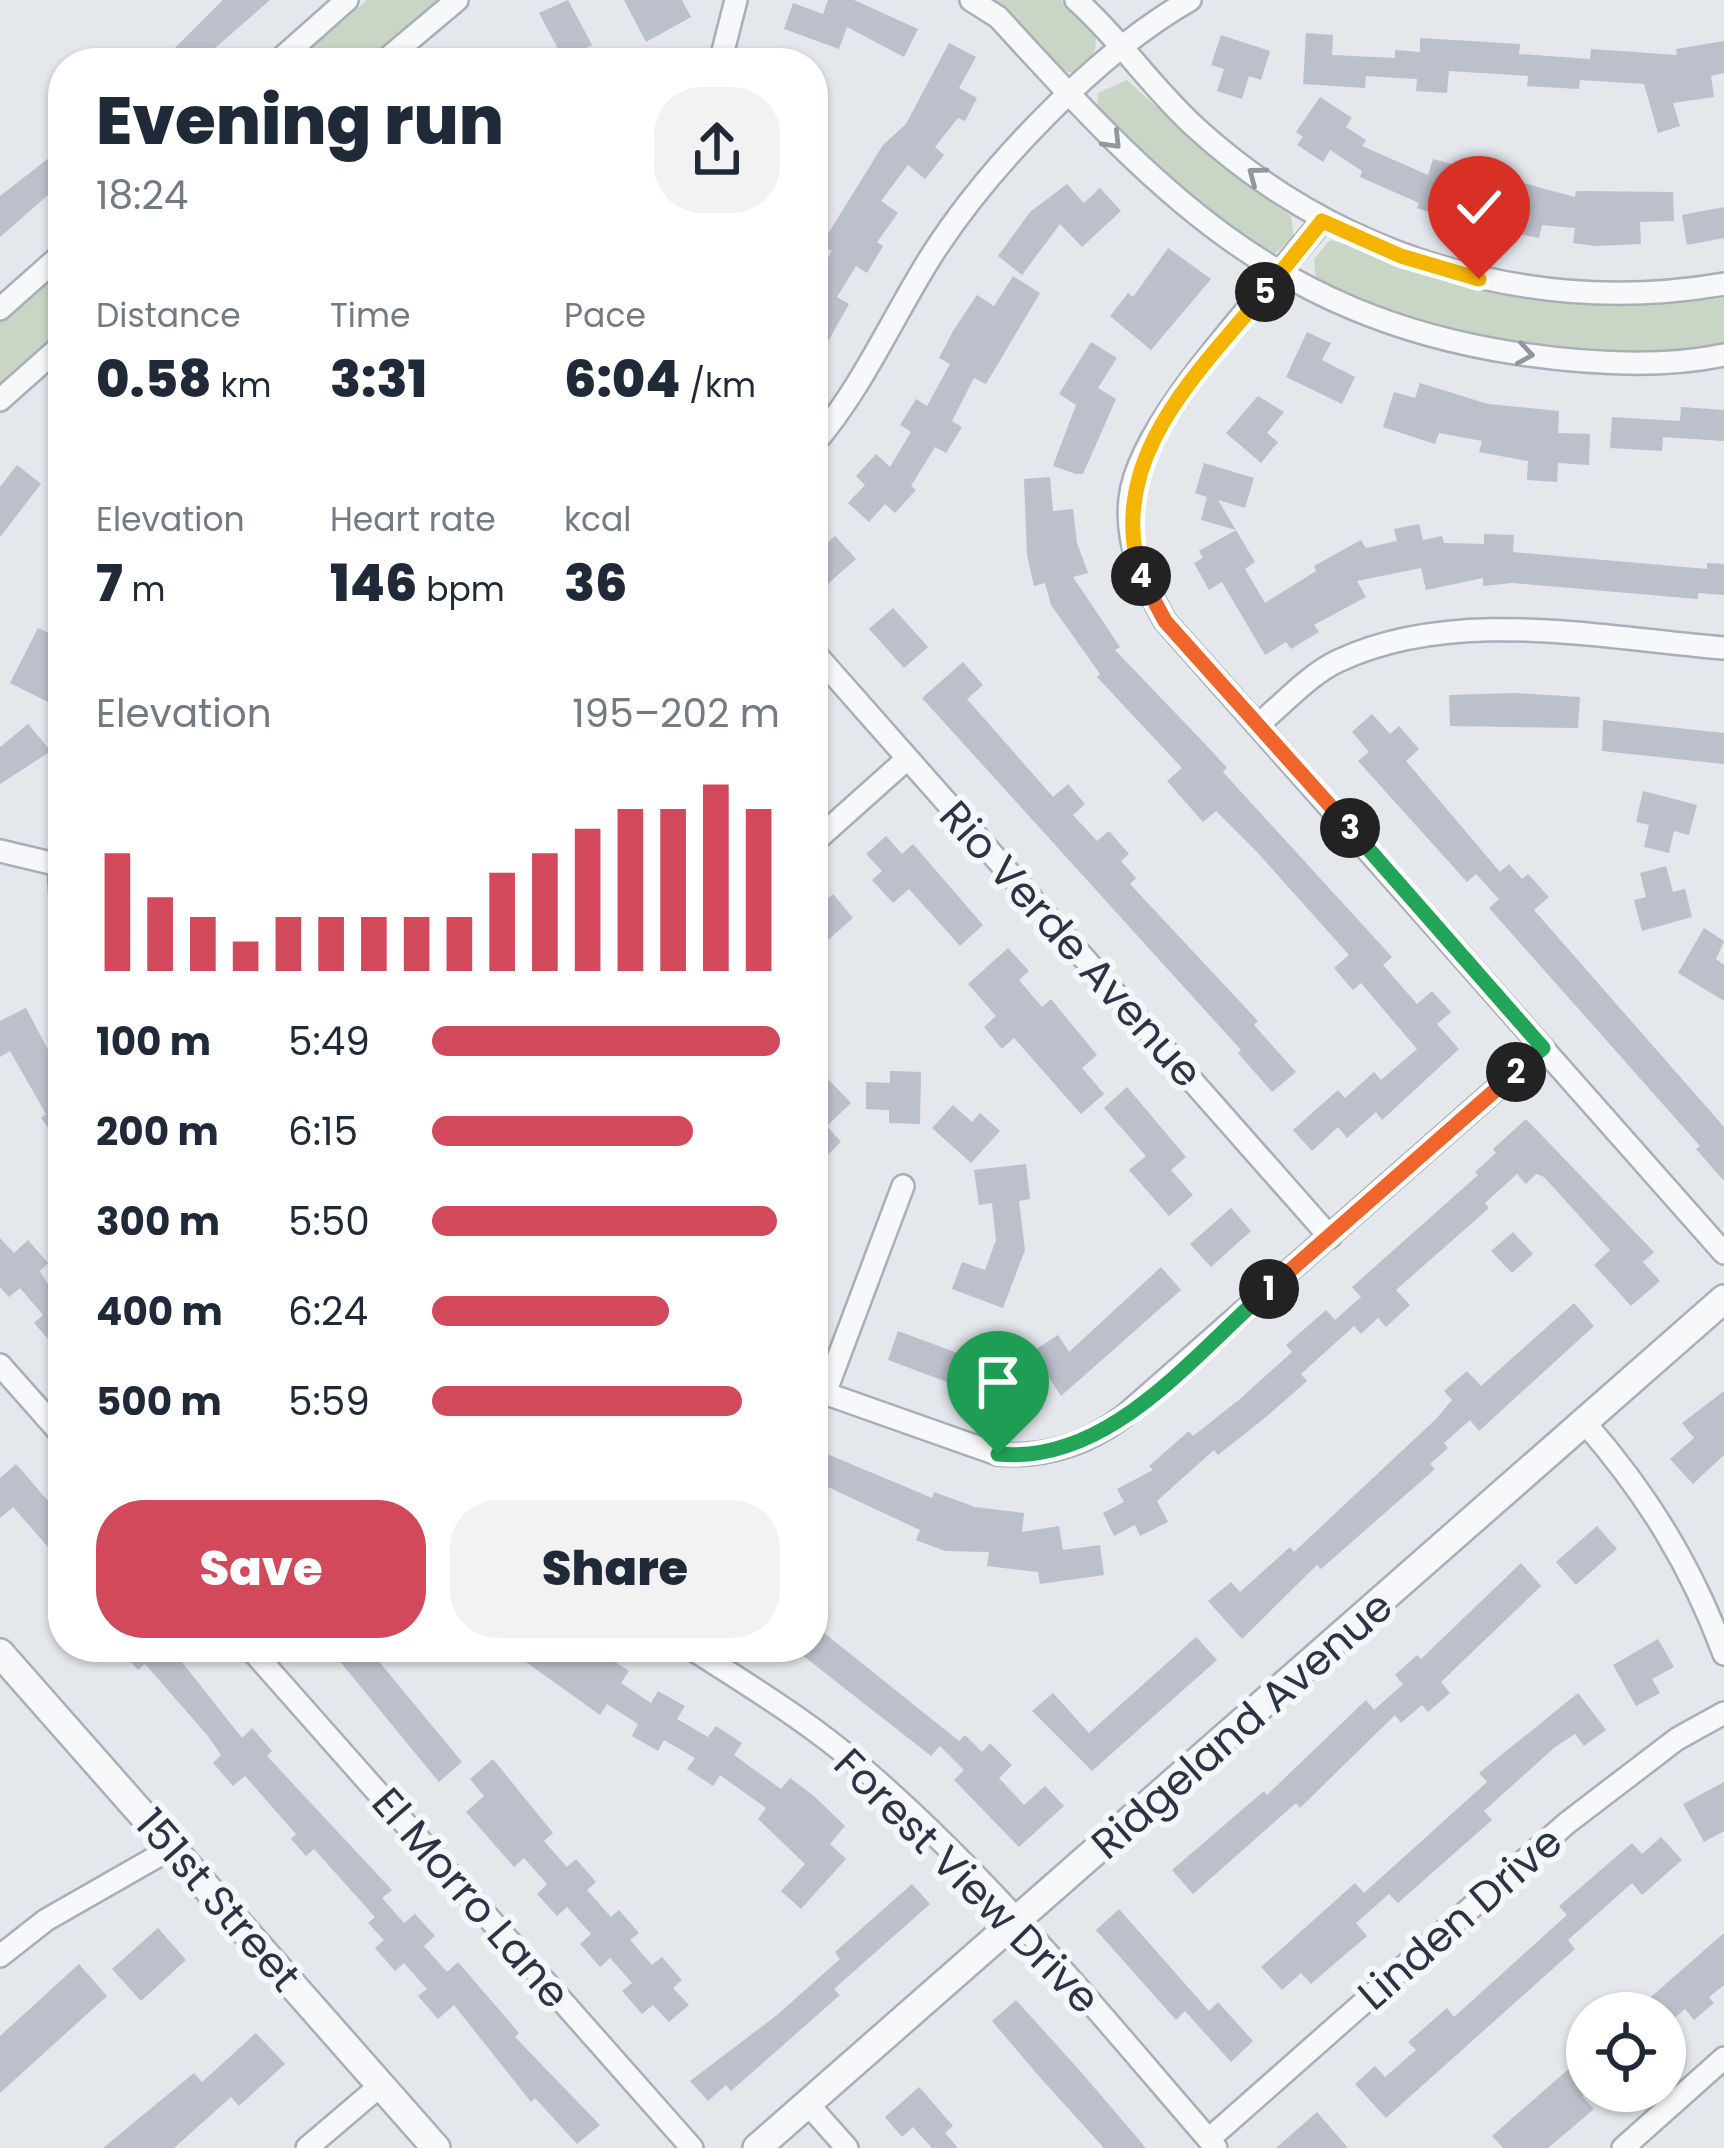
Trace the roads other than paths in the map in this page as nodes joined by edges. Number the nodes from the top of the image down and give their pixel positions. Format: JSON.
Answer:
{"nodes":[{"id":1,"x":347,"y":0,"type":"edge"},
{"id":2,"x":457,"y":0,"type":"edge"},
{"id":3,"x":736,"y":0,"type":"edge"},
{"id":4,"x":971,"y":0,"type":"edge"},
{"id":5,"x":1076,"y":0,"type":"edge"},
{"id":6,"x":1190,"y":0,"type":"edge"},
{"id":7,"x":293,"y":48,"type":"edge"},
{"id":8,"x":400,"y":48,"type":"edge"},
{"id":9,"x":724,"y":48,"type":"edge"},
{"id":10,"x":1124,"y":48,"type":"junction"},
{"id":11,"x":1071,"y":97,"type":"junction"},
{"id":12,"x":1322,"y":221,"type":"junction"},
{"id":13,"x":48,"y":266,"type":"edge"},
{"id":14,"x":1279,"y":275,"type":"junction"},
{"id":15,"x":1724,"y":284,"type":"edge"},
{"id":16,"x":0,"y":309,"type":"edge"},
{"id":17,"x":1724,"y":355,"type":"edge"},
{"id":18,"x":48,"y":357,"type":"edge"},
{"id":19,"x":0,"y":400,"type":"edge"},
{"id":20,"x":828,"y":425,"type":"edge"},
{"id":21,"x":1724,"y":648,"type":"edge"},
{"id":22,"x":828,"y":668,"type":"edge"},
{"id":23,"x":1258,"y":724,"type":"junction"},
{"id":24,"x":907,"y":759,"type":"junction"},
{"id":25,"x":828,"y":830,"type":"edge"},
{"id":26,"x":0,"y":851,"type":"edge"},
{"id":27,"x":48,"y":858,"type":"edge"},
{"id":28,"x":1543,"y":1048,"type":"junction"},
{"id":29,"x":903,"y":1186,"type":"dead end"},
{"id":30,"x":1330,"y":1237,"type":"junction"},
{"id":31,"x":1724,"y":1253,"type":"edge"},
{"id":32,"x":1724,"y":1299,"type":"edge"},
{"id":33,"x":0,"y":1364,"type":"edge"},
{"id":34,"x":828,"y":1369,"type":"edge"},
{"id":35,"x":828,"y":1394,"type":"edge"},
{"id":36,"x":48,"y":1419,"type":"edge"},
{"id":37,"x":1585,"y":1423,"type":"junction"},
{"id":38,"x":0,"y":1653,"type":"edge"},
{"id":39,"x":1724,"y":1654,"type":"edge"},
{"id":40,"x":262,"y":1662,"type":"edge"},
{"id":41,"x":713,"y":1662,"type":"edge"},
{"id":42,"x":1724,"y":1713,"type":"edge"},
{"id":43,"x":172,"y":1848,"type":"junction"},
{"id":44,"x":1018,"y":1923,"type":"junction"},
{"id":45,"x":0,"y":1957,"type":"edge"},
{"id":46,"x":1724,"y":2058,"type":"edge"},
{"id":47,"x":381,"y":2085,"type":"junction"},
{"id":48,"x":807,"y":2103,"type":"junction"},
{"id":49,"x":1212,"y":2144,"type":"edge"},
{"id":50,"x":307,"y":2148,"type":"edge"},
{"id":51,"x":436,"y":2148,"type":"edge"},
{"id":52,"x":692,"y":2148,"type":"edge"},
{"id":53,"x":757,"y":2148,"type":"edge"},
{"id":54,"x":847,"y":2148,"type":"edge"},
{"id":55,"x":1622,"y":2148,"type":"edge"}],
"edges":[{"from":1,"to":7,"type":"street"},
{"from":2,"to":8,"type":"street"},
{"from":3,"to":9,"type":"street"},
{"from":4,"to":11,"type":"street"},
{"from":5,"to":10,"type":"street"},
{"from":6,"to":10,"type":"street"},
{"from":10,"to":11,"type":"street"},
{"from":12,"to":10,"type":"street","one_way":true},
{"from":11,"to":14,"type":"street","one_way":true},
{"from":11,"to":20,"type":"street"},
{"from":12,"to":14,"type":"street"},
{"from":12,"to":15,"type":"street"},
{"from":13,"to":16,"type":"street"},
{"from":14,"to":17,"type":"street","one_way":true},
{"from":14,"to":23,"type":"street"},
{"from":18,"to":19,"type":"street"},
{"from":21,"to":23,"type":"street"},
{"from":22,"to":24,"type":"street","name":"Rio Verde Avenue"},
{"from":23,"to":28,"type":"street"},
{"from":24,"to":25,"type":"street"},
{"from":24,"to":30,"type":"street","name":"Rio Verde Avenue"},
{"from":26,"to":27,"type":"street"},
{"from":28,"to":30,"type":"street"},
{"from":28,"to":31,"type":"street"},
{"from":29,"to":34,"type":"street"},
{"from":30,"to":35,"type":"street"},
{"from":32,"to":37,"type":"street","name":"Ridgeland Avenue"},
{"from":33,"to":36,"type":"street"},
{"from":37,"to":39,"type":"street"},
{"from":37,"to":44,"type":"street","name":"Ridgeland Avenue"},
{"from":38,"to":43,"type":"street","name":"151st Street"},
{"from":40,"to":52,"type":"street","name":"El Morro Lane"},
{"from":41,"to":44,"type":"street","name":"Forest View Drive"},
{"from":42,"to":49,"type":"street","name":"Linden Drive"},
{"from":43,"to":45,"type":"street"},
{"from":43,"to":47,"type":"street","name":"151st Street"},
{"from":44,"to":48,"type":"street","name":"Ridgeland Avenue"},
{"from":44,"to":49,"type":"street","name":"Forest View Drive"},
{"from":46,"to":55,"type":"street"},
{"from":47,"to":50,"type":"street"},
{"from":47,"to":51,"type":"street","name":"151st Street"},
{"from":48,"to":53,"type":"street","name":"Ridgeland Avenue"},
{"from":48,"to":54,"type":"street"}]}
